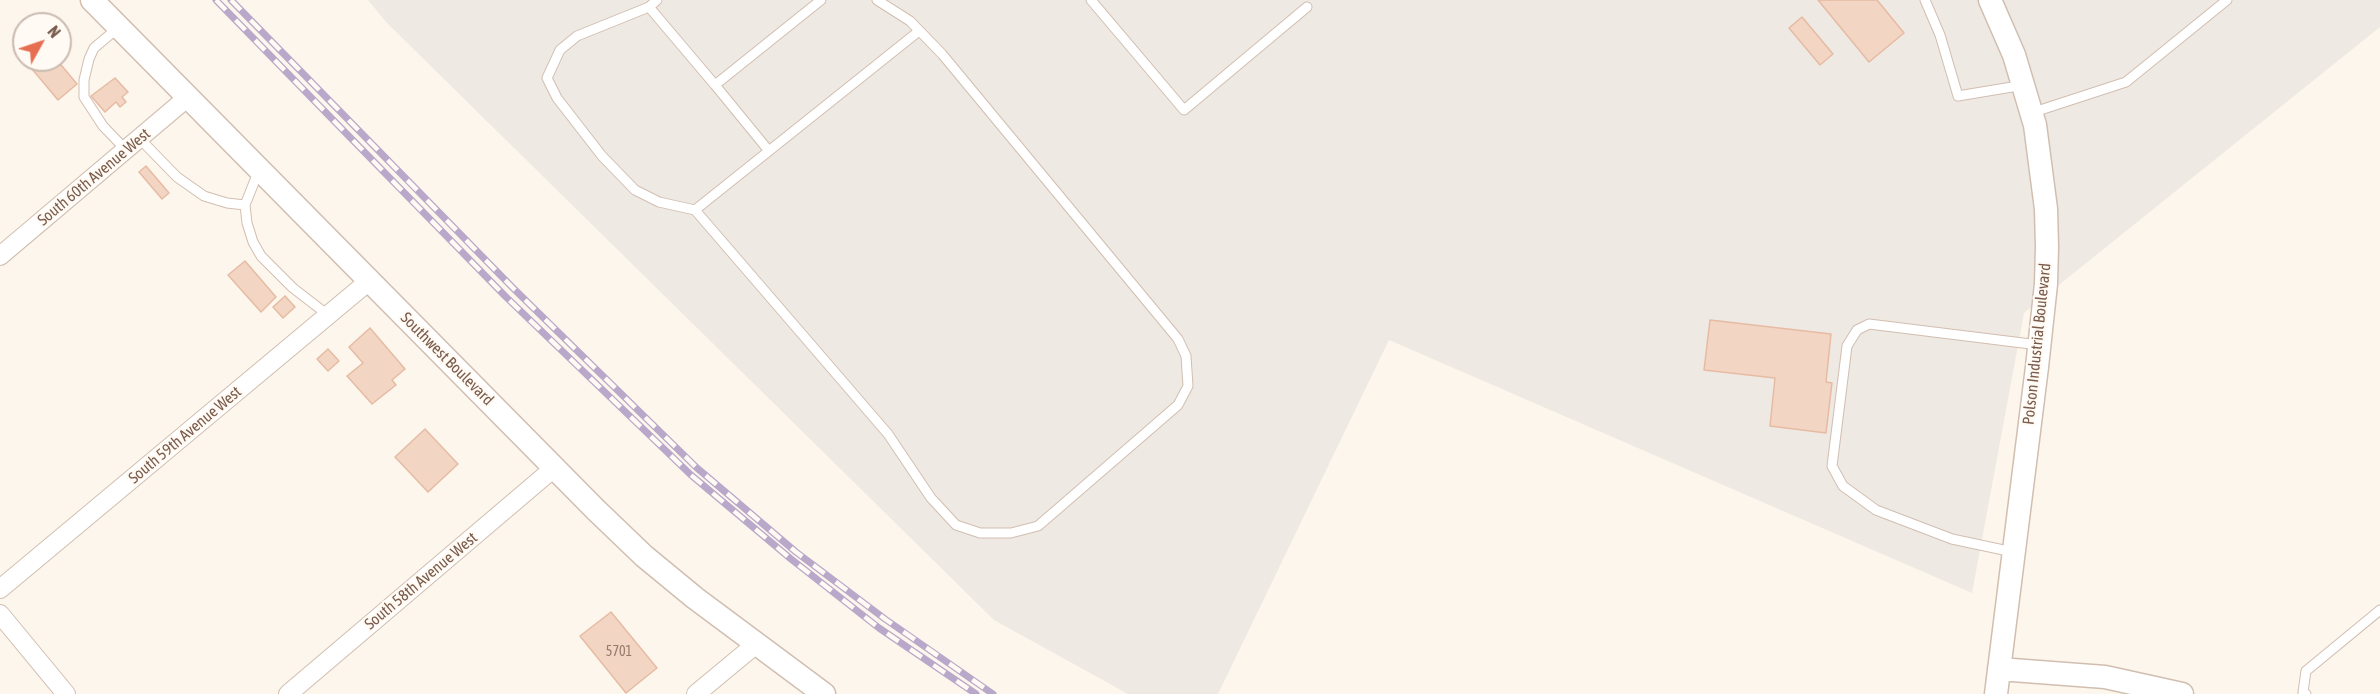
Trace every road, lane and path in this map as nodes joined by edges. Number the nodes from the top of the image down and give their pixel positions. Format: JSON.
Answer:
{"nodes":[{"id":1,"x":92,"y":0,"type":"edge"},
{"id":2,"x":657,"y":0,"type":"edge"},
{"id":3,"x":821,"y":0,"type":"edge"},
{"id":4,"x":877,"y":0,"type":"edge"},
{"id":5,"x":1092,"y":0,"type":"edge"},
{"id":6,"x":1924,"y":0,"type":"edge"},
{"id":7,"x":1990,"y":0,"type":"edge"},
{"id":8,"x":2227,"y":0,"type":"edge"},
{"id":9,"x":649,"y":7,"type":"junction"},
{"id":10,"x":1307,"y":7,"type":"dead end"},
{"id":11,"x":119,"y":27,"type":"junction"},
{"id":12,"x":919,"y":31,"type":"junction"},
{"id":13,"x":715,"y":85,"type":"junction"},
{"id":14,"x":2024,"y":85,"type":"junction"},
{"id":15,"x":188,"y":98,"type":"junction"},
{"id":16,"x":2031,"y":113,"type":"junction"},
{"id":17,"x":132,"y":144,"type":"junction"},
{"id":18,"x":769,"y":151,"type":"junction"},
{"id":19,"x":259,"y":170,"type":"junction"},
{"id":20,"x":245,"y":205,"type":"junction"},
{"id":21,"x":695,"y":210,"type":"junction"},
{"id":22,"x":0,"y":256,"type":"edge"},
{"id":23,"x":369,"y":281,"type":"junction"},
{"id":24,"x":328,"y":315,"type":"junction"},
{"id":25,"x":2039,"y":345,"type":"junction"},
{"id":26,"x":554,"y":468,"type":"junction"},
{"id":27,"x":2013,"y":552,"type":"junction"},
{"id":28,"x":0,"y":589,"type":"edge"},
{"id":29,"x":2380,"y":610,"type":"edge"},
{"id":30,"x":0,"y":614,"type":"edge"},
{"id":31,"x":755,"y":645,"type":"junction"},
{"id":32,"x":1999,"y":669,"type":"junction"},
{"id":33,"x":66,"y":694,"type":"edge"},
{"id":34,"x":288,"y":694,"type":"edge"},
{"id":35,"x":696,"y":694,"type":"edge"},
{"id":36,"x":824,"y":694,"type":"edge"},
{"id":37,"x":1996,"y":694,"type":"edge"},
{"id":38,"x":2182,"y":694,"type":"edge"},
{"id":39,"x":2306,"y":694,"type":"edge"}],
"edges":[{"from":1,"to":11,"type":"street","name":"Southwest Boulevard"},
{"from":2,"to":9,"type":"lane"},
{"from":3,"to":13,"type":"lane"},
{"from":4,"to":12,"type":"lane"},
{"from":5,"to":10,"type":"lane"},
{"from":6,"to":14,"type":"lane"},
{"from":7,"to":14,"type":"street","name":"Polson Industrial Boulevard"},
{"from":8,"to":16,"type":"lane"},
{"from":9,"to":13,"type":"lane"},
{"from":9,"to":21,"type":"lane"},
{"from":11,"to":15,"type":"street","name":"Southwest Boulevard"},
{"from":11,"to":17,"type":"lane"},
{"from":12,"to":18,"type":"lane"},
{"from":12,"to":21,"type":"lane"},
{"from":13,"to":18,"type":"lane"},
{"from":14,"to":16,"type":"street","name":"Polson Industrial Boulevard"},
{"from":15,"to":17,"type":"street","name":"South 60th Avenue West"},
{"from":15,"to":19,"type":"street","name":"Southwest Boulevard"},
{"from":16,"to":25,"type":"street","name":"Polson Industrial Boulevard"},
{"from":17,"to":20,"type":"lane"},
{"from":17,"to":22,"type":"street","name":"South 60th Avenue West"},
{"from":18,"to":21,"type":"lane"},
{"from":19,"to":20,"type":"lane"},
{"from":19,"to":23,"type":"street","name":"Southwest Boulevard"},
{"from":20,"to":24,"type":"lane"},
{"from":23,"to":24,"type":"street","name":"South 59th Avenue West"},
{"from":23,"to":26,"type":"street","name":"Southwest Boulevard"},
{"from":24,"to":28,"type":"street","name":"South 59th Avenue West"},
{"from":25,"to":27,"type":"street","name":"Polson Industrial Boulevard"},
{"from":25,"to":27,"type":"lane"},
{"from":26,"to":31,"type":"street","name":"Southwest Boulevard"},
{"from":26,"to":34,"type":"street","name":"South 58th Avenue West"},
{"from":27,"to":32,"type":"street","name":"Polson Industrial Boulevard"},
{"from":29,"to":39,"type":"lane"},
{"from":30,"to":33,"type":"street"},
{"from":31,"to":35,"type":"street"},
{"from":31,"to":36,"type":"street","name":"Southwest Boulevard"},
{"from":32,"to":37,"type":"street","name":"Polson Industrial Boulevard"},
{"from":32,"to":38,"type":"street"}]}
